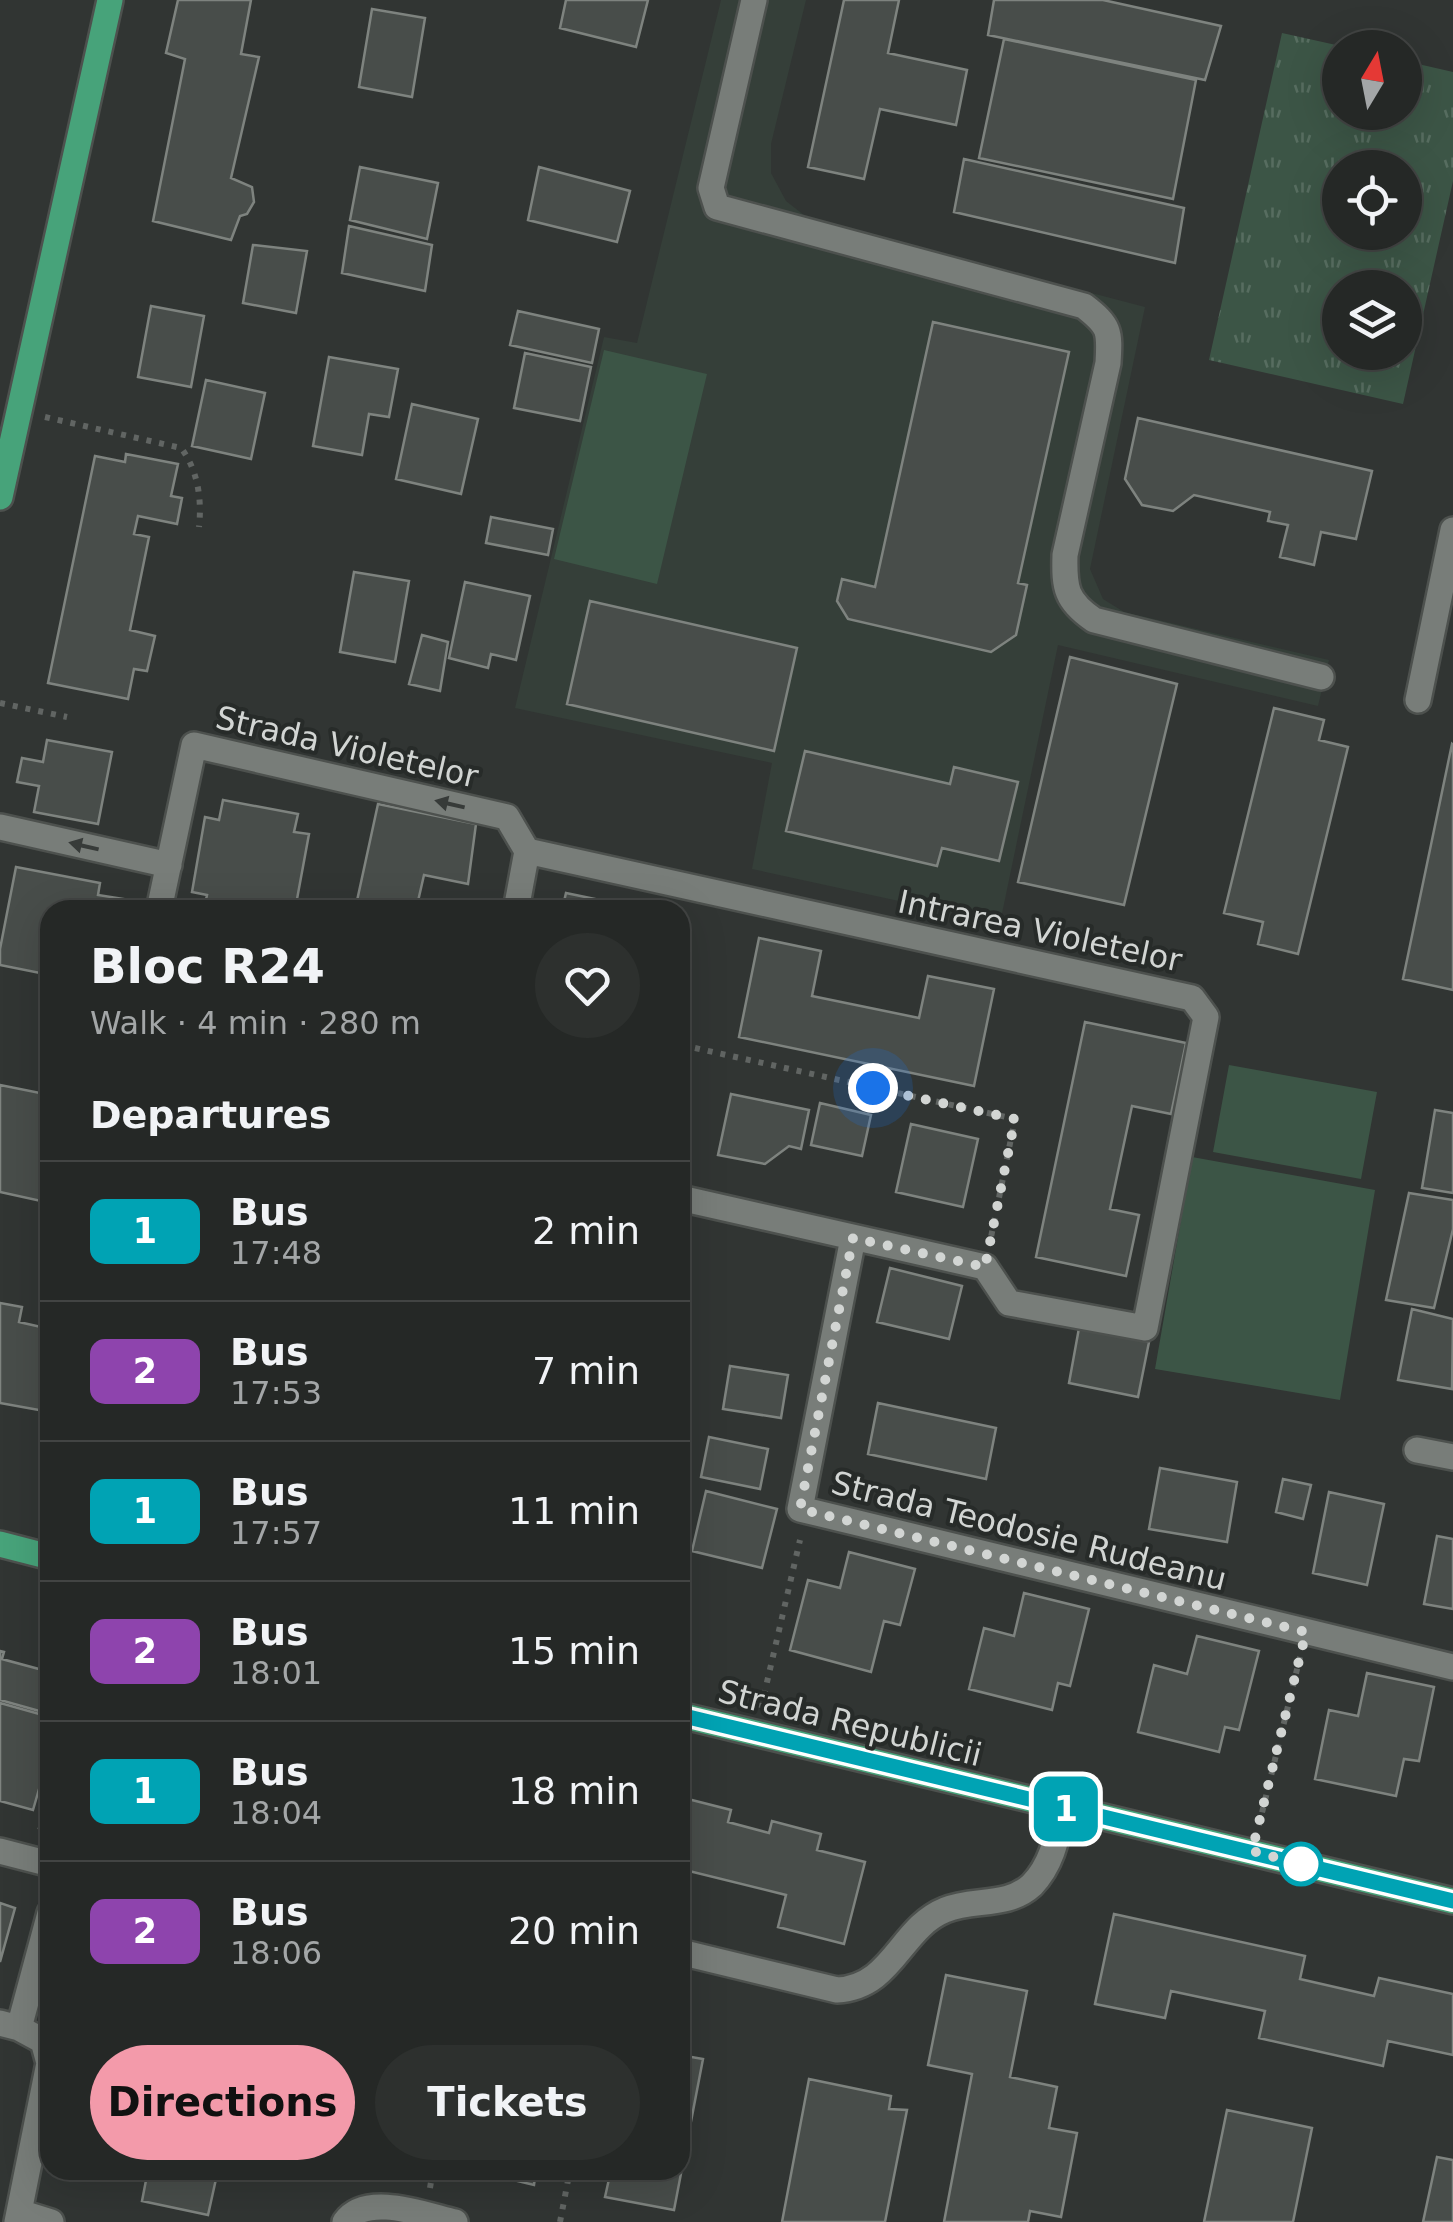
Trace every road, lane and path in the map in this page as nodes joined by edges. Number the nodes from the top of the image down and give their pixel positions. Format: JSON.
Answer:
{"nodes":[{"id":1,"x":110,"y":0,"type":"edge"},
{"id":2,"x":754,"y":0,"type":"edge"},
{"id":3,"x":19,"y":412,"type":"junction"},
{"id":4,"x":0,"y":498,"type":"edge"},
{"id":5,"x":199,"y":527,"type":"dead end"},
{"id":6,"x":1453,"y":530,"type":"edge"},
{"id":7,"x":1322,"y":677,"type":"dead end"},
{"id":8,"x":1418,"y":700,"type":"dead end"},
{"id":9,"x":0,"y":702,"type":"edge"},
{"id":10,"x":67,"y":717,"type":"dead end"},
{"id":11,"x":0,"y":827,"type":"edge"},
{"id":12,"x":528,"y":851,"type":"junction"},
{"id":13,"x":169,"y":865,"type":"junction"},
{"id":14,"x":161,"y":900,"type":"edge"},
{"id":15,"x":518,"y":900,"type":"edge"},
{"id":16,"x":694,"y":1048,"type":"dead end"},
{"id":17,"x":690,"y":1200,"type":"edge"},
{"id":18,"x":853,"y":1238,"type":"junction"},
{"id":19,"x":985,"y":1267,"type":"junction"},
{"id":20,"x":1417,"y":1450,"type":"dead end"},
{"id":21,"x":1453,"y":1457,"type":"edge"},
{"id":22,"x":800,"y":1509,"type":"junction"},
{"id":23,"x":0,"y":1544,"type":"edge"},
{"id":24,"x":40,"y":1554,"type":"edge"},
{"id":25,"x":1306,"y":1632,"type":"junction"},
{"id":26,"x":1453,"y":1667,"type":"edge"},
{"id":27,"x":690,"y":1717,"type":"edge"},
{"id":28,"x":755,"y":1733,"type":"junction"},
{"id":29,"x":1062,"y":1808,"type":"junction"},
{"id":30,"x":0,"y":1851,"type":"edge"},
{"id":31,"x":1252,"y":1851,"type":"junction"},
{"id":32,"x":40,"y":1861,"type":"edge"},
{"id":33,"x":1453,"y":1901,"type":"edge"},
{"id":34,"x":40,"y":1941,"type":"edge"},
{"id":35,"x":690,"y":1954,"type":"edge"},
{"id":36,"x":10,"y":2026,"type":"edge"},
{"id":37,"x":40,"y":2040,"type":"edge"},
{"id":38,"x":40,"y":2107,"type":"edge"},
{"id":39,"x":568,"y":2180,"type":"edge"},
{"id":40,"x":18,"y":2217,"type":"edge"},
{"id":41,"x":51,"y":2222,"type":"edge"},
{"id":42,"x":345,"y":2222,"type":"edge"},
{"id":43,"x":454,"y":2222,"type":"edge"},
{"id":44,"x":560,"y":2222,"type":"edge"}],
"edges":[{"from":1,"to":3,"type":"main road"},
{"from":2,"to":7,"type":"street"},
{"from":3,"to":4,"type":"main road"},
{"from":3,"to":5,"type":"path"},
{"from":6,"to":8,"type":"street"},
{"from":9,"to":10,"type":"path"},
{"from":13,"to":11,"type":"street","one_way":true},
{"from":12,"to":13,"type":"street","name":"Strada Violetelor","one_way":true},
{"from":12,"to":15,"type":"street"},
{"from":12,"to":19,"type":"street","name":"Intrarea Violetelor"},
{"from":13,"to":14,"type":"street"},
{"from":16,"to":19,"type":"path"},
{"from":17,"to":18,"type":"street"},
{"from":18,"to":19,"type":"street"},
{"from":18,"to":22,"type":"street","name":"Strada Teodosie Rudeanu"},
{"from":20,"to":21,"type":"street"},
{"from":22,"to":25,"type":"street","name":"Strada Teodosie Rudeanu"},
{"from":22,"to":28,"type":"path"},
{"from":23,"to":24,"type":"main road"},
{"from":25,"to":26,"type":"street","name":"Strada Teodosie Rudeanu"},
{"from":25,"to":31,"type":"path"},
{"from":27,"to":28,"type":"main road","name":"Strada Republicii"},
{"from":28,"to":29,"type":"main road","name":"Strada Republicii"},
{"from":29,"to":31,"type":"main road","name":"Strada Republicii"},
{"from":29,"to":35,"type":"street"},
{"from":30,"to":32,"type":"street"},
{"from":31,"to":33,"type":"main road","name":"Strada Republicii"},
{"from":34,"to":36,"type":"street"},
{"from":36,"to":37,"type":"street"},
{"from":38,"to":40,"type":"street"},
{"from":39,"to":44,"type":"path"},
{"from":40,"to":41,"type":"street"},
{"from":42,"to":43,"type":"street"}]}
